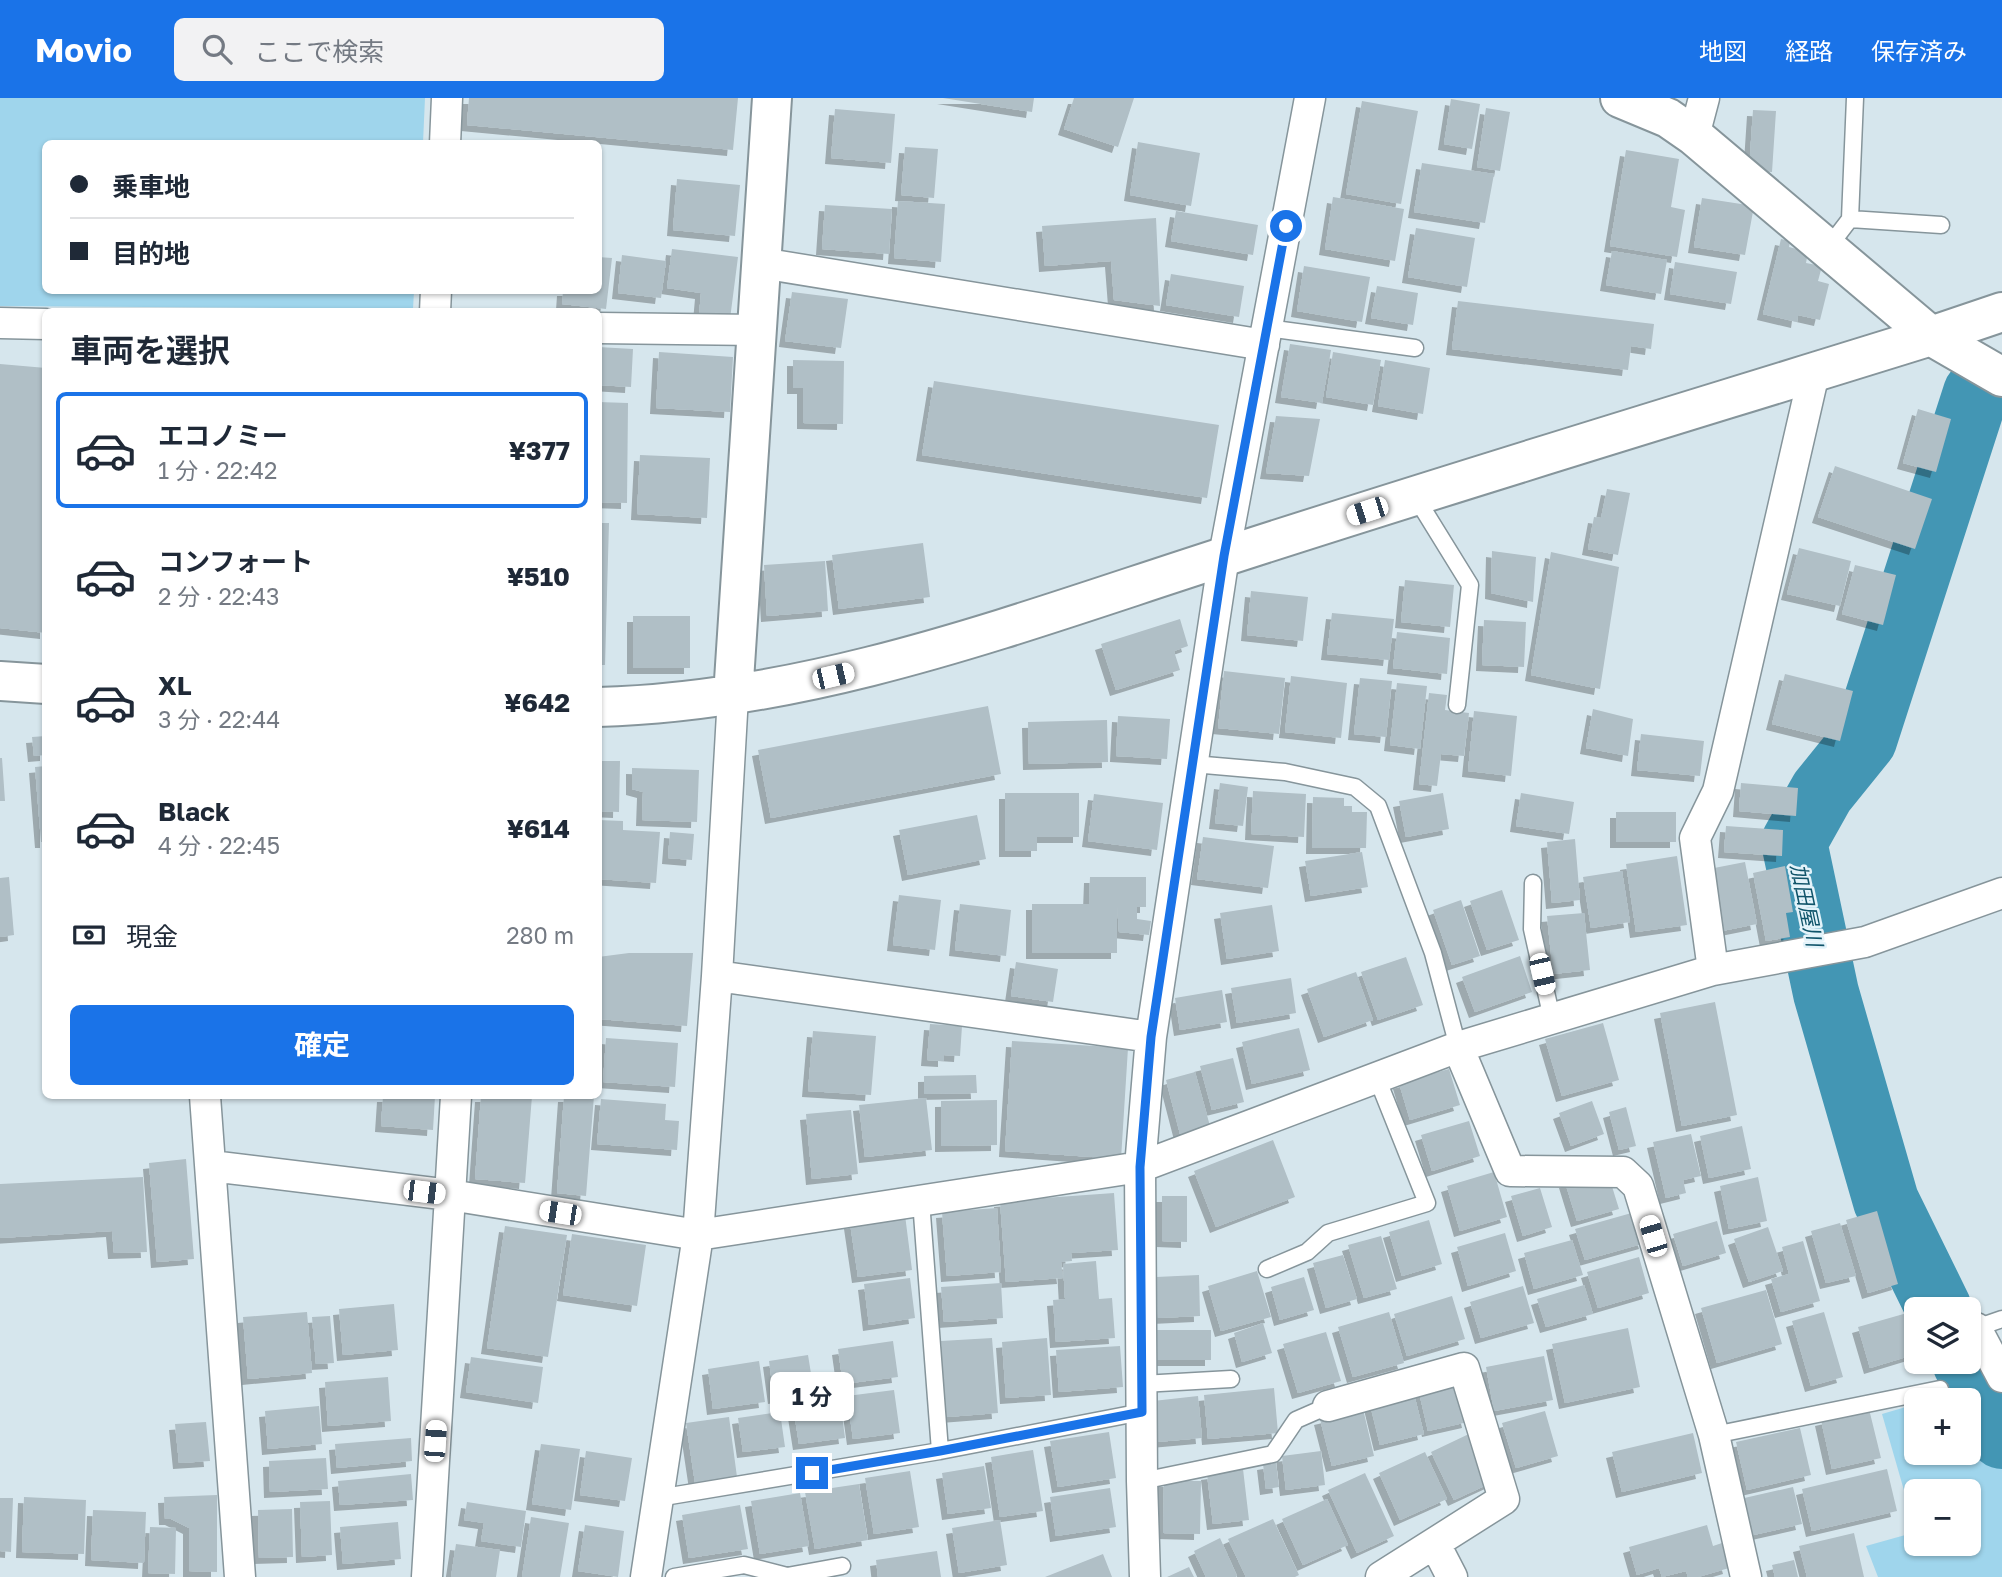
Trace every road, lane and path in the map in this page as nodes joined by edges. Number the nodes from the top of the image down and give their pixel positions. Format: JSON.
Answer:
{"nodes":[{"id":1,"x":447,"y":98,"type":"edge"},
{"id":2,"x":772,"y":98,"type":"edge"},
{"id":3,"x":1310,"y":98,"type":"edge"},
{"id":4,"x":1620,"y":98,"type":"edge"},
{"id":5,"x":1704,"y":98,"type":"edge"},
{"id":6,"x":1855,"y":98,"type":"edge"},
{"id":7,"x":1694,"y":136,"type":"junction"},
{"id":8,"x":445,"y":140,"type":"edge"},
{"id":9,"x":1850,"y":219,"type":"junction"},
{"id":10,"x":1941,"y":225,"type":"dead end"},
{"id":11,"x":1827,"y":248,"type":"junction"},
{"id":12,"x":761,"y":263,"type":"junction"},
{"id":13,"x":2002,"y":312,"type":"edge"},
{"id":14,"x":0,"y":323,"type":"edge"},
{"id":15,"x":42,"y":324,"type":"edge"},
{"id":16,"x":602,"y":328,"type":"edge"},
{"id":17,"x":757,"y":330,"type":"junction"},
{"id":18,"x":1931,"y":336,"type":"junction"},
{"id":19,"x":1266,"y":337,"type":"junction"},
{"id":20,"x":1415,"y":348,"type":"dead end"},
{"id":21,"x":1814,"y":373,"type":"junction"},
{"id":22,"x":2002,"y":377,"type":"edge"},
{"id":23,"x":1415,"y":496,"type":"junction"},
{"id":24,"x":1224,"y":556,"type":"junction"},
{"id":25,"x":0,"y":681,"type":"edge"},
{"id":26,"x":42,"y":684,"type":"edge"},
{"id":27,"x":733,"y":696,"type":"junction"},
{"id":28,"x":1457,"y":705,"type":"dead end"},
{"id":29,"x":602,"y":707,"type":"edge"},
{"id":30,"x":1193,"y":764,"type":"junction"},
{"id":31,"x":1533,"y":883,"type":"dead end"},
{"id":32,"x":2002,"y":894,"type":"edge"},
{"id":33,"x":1713,"y":970,"type":"junction"},
{"id":34,"x":717,"y":976,"type":"junction"},
{"id":35,"x":1552,"y":1019,"type":"junction"},
{"id":36,"x":1151,"y":1037,"type":"junction"},
{"id":37,"x":1458,"y":1047,"type":"junction"},
{"id":38,"x":1377,"y":1078,"type":"junction"},
{"id":39,"x":205,"y":1099,"type":"edge"},
{"id":40,"x":456,"y":1099,"type":"edge"},
{"id":41,"x":211,"y":1166,"type":"junction"},
{"id":42,"x":1140,"y":1167,"type":"junction"},
{"id":43,"x":450,"y":1195,"type":"junction"},
{"id":44,"x":921,"y":1201,"type":"junction"},
{"id":45,"x":698,"y":1235,"type":"junction"},
{"id":46,"x":1267,"y":1269,"type":"dead end"},
{"id":47,"x":1989,"y":1324,"type":"edge"},
{"id":48,"x":2002,"y":1377,"type":"edge"},
{"id":49,"x":1231,"y":1379,"type":"dead end"},
{"id":50,"x":1904,"y":1396,"type":"edge"},
{"id":51,"x":1142,"y":1398,"type":"junction"},
{"id":52,"x":1328,"y":1406,"type":"joint"},
{"id":53,"x":1714,"y":1435,"type":"junction"},
{"id":54,"x":940,"y":1451,"type":"junction"},
{"id":55,"x":1142,"y":1480,"type":"junction"},
{"id":56,"x":658,"y":1498,"type":"junction"},
{"id":57,"x":1435,"y":1544,"type":"junction"},
{"id":58,"x":842,"y":1566,"type":"dead end"},
{"id":59,"x":240,"y":1577,"type":"edge"},
{"id":60,"x":427,"y":1577,"type":"edge"},
{"id":61,"x":646,"y":1577,"type":"edge"},
{"id":62,"x":674,"y":1577,"type":"edge"},
{"id":63,"x":1145,"y":1577,"type":"edge"},
{"id":64,"x":1381,"y":1577,"type":"edge"},
{"id":65,"x":1452,"y":1577,"type":"edge"},
{"id":66,"x":1746,"y":1577,"type":"edge"}],
"edges":[{"from":1,"to":8,"type":"street"},
{"from":2,"to":12,"type":"street"},
{"from":3,"to":19,"type":"street"},
{"from":4,"to":7,"type":"street"},
{"from":5,"to":7,"type":"street"},
{"from":6,"to":9,"type":"lane"},
{"from":7,"to":11,"type":"street"},
{"from":9,"to":10,"type":"lane"},
{"from":9,"to":11,"type":"lane"},
{"from":11,"to":18,"type":"street"},
{"from":12,"to":17,"type":"street"},
{"from":12,"to":19,"type":"street"},
{"from":13,"to":18,"type":"street"},
{"from":14,"to":15,"type":"street"},
{"from":16,"to":17,"type":"street"},
{"from":17,"to":27,"type":"street"},
{"from":18,"to":21,"type":"street"},
{"from":18,"to":22,"type":"street"},
{"from":19,"to":20,"type":"lane"},
{"from":19,"to":24,"type":"street"},
{"from":21,"to":23,"type":"street"},
{"from":21,"to":33,"type":"street"},
{"from":23,"to":24,"type":"street"},
{"from":23,"to":28,"type":"lane"},
{"from":24,"to":27,"type":"street"},
{"from":24,"to":30,"type":"street"},
{"from":25,"to":26,"type":"street"},
{"from":27,"to":29,"type":"street"},
{"from":27,"to":34,"type":"street"},
{"from":30,"to":36,"type":"street"},
{"from":30,"to":37,"type":"lane"},
{"from":31,"to":35,"type":"lane"},
{"from":32,"to":33,"type":"street"},
{"from":33,"to":35,"type":"street"},
{"from":34,"to":36,"type":"street"},
{"from":34,"to":45,"type":"street"},
{"from":35,"to":37,"type":"street"},
{"from":36,"to":42,"type":"street"},
{"from":37,"to":38,"type":"street"},
{"from":37,"to":53,"type":"street"},
{"from":38,"to":42,"type":"street"},
{"from":38,"to":46,"type":"lane"},
{"from":39,"to":41,"type":"street"},
{"from":40,"to":43,"type":"street"},
{"from":41,"to":43,"type":"street"},
{"from":41,"to":59,"type":"street"},
{"from":42,"to":44,"type":"street"},
{"from":42,"to":51,"type":"street"},
{"from":43,"to":45,"type":"street"},
{"from":43,"to":60,"type":"street"},
{"from":44,"to":45,"type":"street"},
{"from":44,"to":54,"type":"lane"},
{"from":45,"to":56,"type":"street"},
{"from":47,"to":48,"type":"street"},
{"from":49,"to":51,"type":"lane"},
{"from":50,"to":53,"type":"lane"},
{"from":51,"to":54,"type":"lane"},
{"from":51,"to":55,"type":"street"},
{"from":52,"to":55,"type":"lane"},
{"from":52,"to":57,"type":"street"},
{"from":53,"to":66,"type":"street"},
{"from":54,"to":56,"type":"lane"},
{"from":55,"to":63,"type":"street"},
{"from":56,"to":61,"type":"street"},
{"from":57,"to":64,"type":"street"},
{"from":57,"to":65,"type":"street"},
{"from":58,"to":62,"type":"lane"}]}
